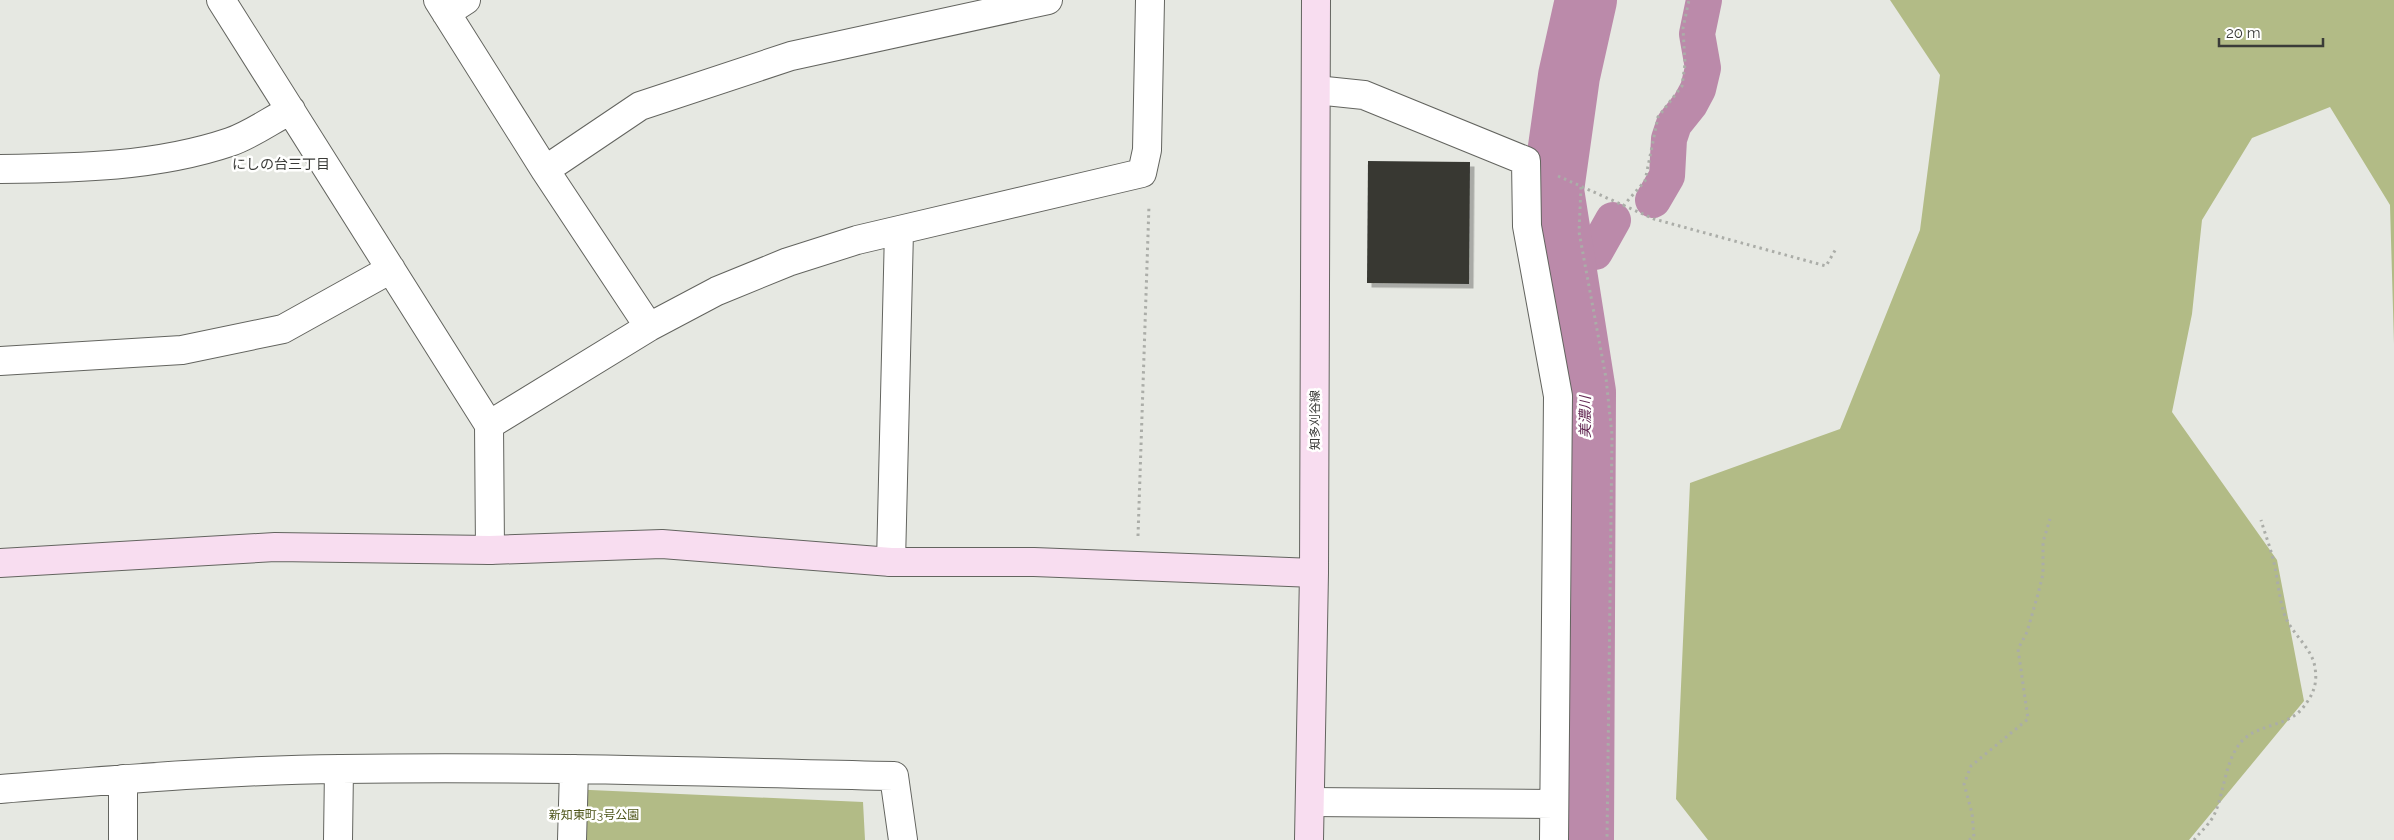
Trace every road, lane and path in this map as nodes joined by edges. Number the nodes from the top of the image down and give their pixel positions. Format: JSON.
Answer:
{"nodes":[{"id":1,"x":222,"y":0,"type":"edge"},
{"id":2,"x":1048,"y":0,"type":"edge"},
{"id":3,"x":1150,"y":0,"type":"edge"},
{"id":4,"x":1316,"y":0,"type":"edge"},
{"id":5,"x":1689,"y":0,"type":"edge"},
{"id":6,"x":450,"y":4,"type":"edge"},
{"id":7,"x":1316,"y":90,"type":"junction"},
{"id":8,"x":291,"y":110,"type":"junction"},
{"id":9,"x":1526,"y":161,"type":"junction"},
{"id":10,"x":0,"y":169,"type":"edge"},
{"id":11,"x":545,"y":170,"type":"junction"},
{"id":12,"x":1142,"y":173,"type":"junction"},
{"id":13,"x":1581,"y":187,"type":"junction"},
{"id":14,"x":1623,"y":206,"type":"junction"},
{"id":15,"x":898,"y":230,"type":"junction"},
{"id":16,"x":1837,"y":247,"type":"dead end"},
{"id":17,"x":392,"y":269,"type":"junction"},
{"id":18,"x":649,"y":327,"type":"junction"},
{"id":19,"x":0,"y":361,"type":"edge"},
{"id":20,"x":489,"y":426,"type":"junction"},
{"id":21,"x":2050,"y":519,"type":"dead end"},
{"id":22,"x":2261,"y":520,"type":"dead end"},
{"id":23,"x":490,"y":550,"type":"junction"},
{"id":24,"x":891,"y":562,"type":"junction"},
{"id":25,"x":0,"y":563,"type":"edge"},
{"id":26,"x":1137,"y":566,"type":"junction"},
{"id":27,"x":1314,"y":573,"type":"junction"},
{"id":28,"x":339,"y":768,"type":"junction"},
{"id":29,"x":574,"y":769,"type":"junction"},
{"id":30,"x":123,"y":779,"type":"junction"},
{"id":31,"x":0,"y":789,"type":"edge"},
{"id":32,"x":1310,"y":802,"type":"junction"},
{"id":33,"x":1554,"y":804,"type":"junction"},
{"id":34,"x":123,"y":840,"type":"edge"},
{"id":35,"x":338,"y":840,"type":"edge"},
{"id":36,"x":572,"y":840,"type":"edge"},
{"id":37,"x":903,"y":840,"type":"edge"},
{"id":38,"x":1309,"y":840,"type":"edge"},
{"id":39,"x":1554,"y":840,"type":"edge"},
{"id":40,"x":1607,"y":840,"type":"edge"},
{"id":41,"x":1969,"y":840,"type":"edge"},
{"id":42,"x":2194,"y":840,"type":"edge"}],
"edges":[{"from":1,"to":8,"type":"street"},
{"from":2,"to":11,"type":"street"},
{"from":3,"to":12,"type":"street"},
{"from":4,"to":7,"type":"street","name":"知多刈谷線"},
{"from":5,"to":14,"type":"path"},
{"from":6,"to":11,"type":"street"},
{"from":7,"to":9,"type":"street"},
{"from":7,"to":27,"type":"street","name":"知多刈谷線"},
{"from":8,"to":10,"type":"street"},
{"from":8,"to":17,"type":"street"},
{"from":9,"to":13,"type":"path"},
{"from":9,"to":33,"type":"street"},
{"from":11,"to":18,"type":"street"},
{"from":12,"to":15,"type":"street"},
{"from":12,"to":26,"type":"path"},
{"from":13,"to":14,"type":"path"},
{"from":13,"to":40,"type":"path"},
{"from":14,"to":16,"type":"path"},
{"from":15,"to":18,"type":"street"},
{"from":15,"to":24,"type":"street"},
{"from":17,"to":19,"type":"street"},
{"from":17,"to":20,"type":"street"},
{"from":18,"to":20,"type":"street"},
{"from":20,"to":23,"type":"street"},
{"from":21,"to":41,"type":"path"},
{"from":22,"to":42,"type":"path"},
{"from":23,"to":24,"type":"street"},
{"from":23,"to":25,"type":"street"},
{"from":24,"to":26,"type":"street"},
{"from":26,"to":27,"type":"street"},
{"from":27,"to":32,"type":"street","name":"知多刈谷線"},
{"from":28,"to":29,"type":"street"},
{"from":28,"to":30,"type":"street"},
{"from":28,"to":35,"type":"street"},
{"from":29,"to":36,"type":"street"},
{"from":29,"to":37,"type":"street"},
{"from":30,"to":31,"type":"street"},
{"from":30,"to":34,"type":"street"},
{"from":32,"to":33,"type":"street"},
{"from":32,"to":38,"type":"street","name":"知多刈谷線"},
{"from":33,"to":39,"type":"street"}]}
